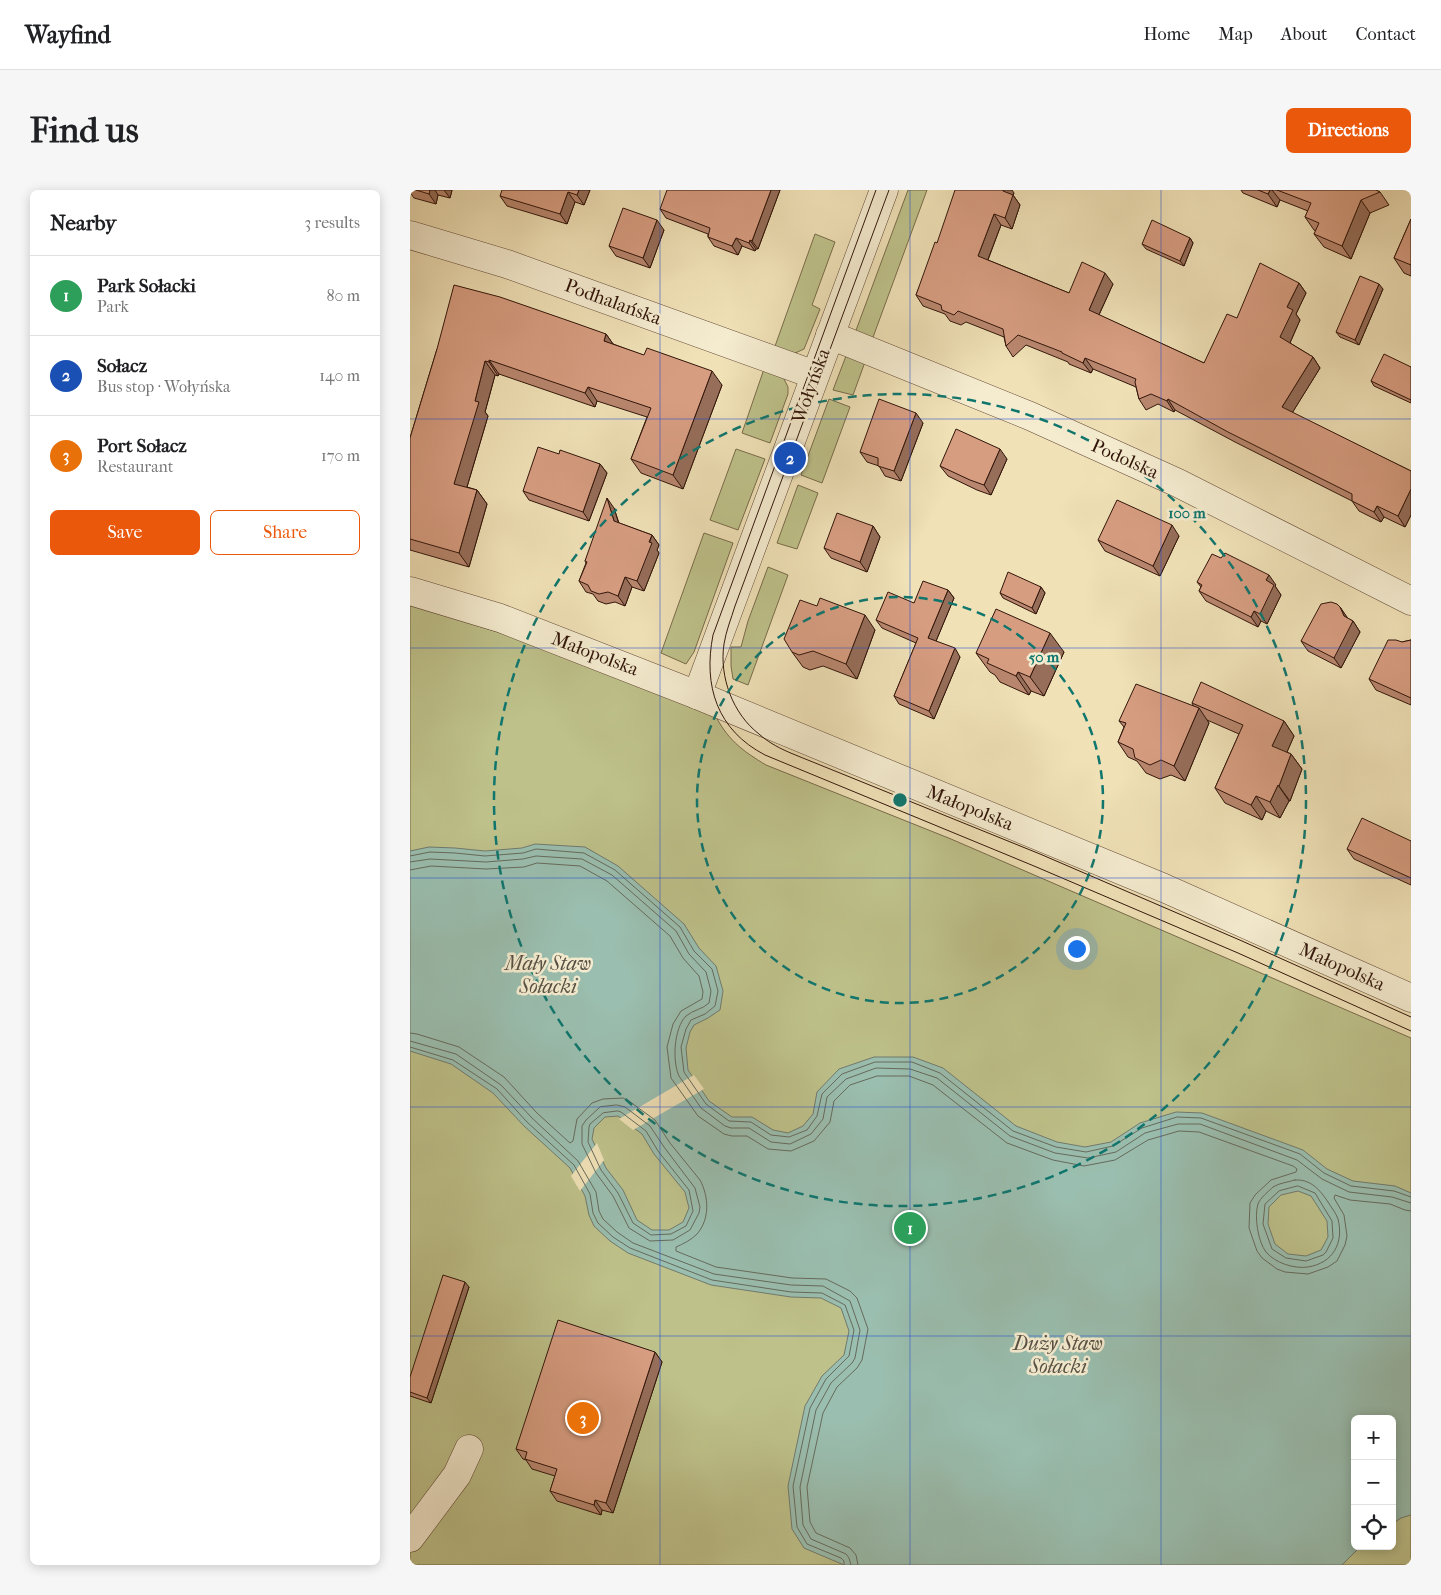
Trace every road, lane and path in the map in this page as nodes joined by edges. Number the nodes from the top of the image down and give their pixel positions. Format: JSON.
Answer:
{"nodes":[{"id":1,"x":884,"y":190,"type":"edge"},
{"id":2,"x":410,"y":237,"type":"edge"},
{"id":3,"x":830,"y":334,"type":"junction"},
{"id":4,"x":815,"y":375,"type":"junction"},
{"id":5,"x":410,"y":591,"type":"edge"},
{"id":6,"x":1411,"y":601,"type":"edge"},
{"id":7,"x":698,"y":695,"type":"junction"},
{"id":8,"x":1411,"y":998,"type":"edge"},
{"id":9,"x":469,"y":1449,"type":"dead end"},
{"id":10,"x":410,"y":1538,"type":"edge"}],
"edges":[{"from":1,"to":3,"type":"street","name":"Wołyńska"},
{"from":2,"to":4,"type":"street","name":"Podhalańska"},
{"from":3,"to":4,"type":"street","name":"Wołyńska"},
{"from":3,"to":6,"type":"street","name":"Podolska"},
{"from":4,"to":7,"type":"street","name":"Wołyńska"},
{"from":5,"to":7,"type":"street","name":"Małopolska"},
{"from":7,"to":8,"type":"street","name":"Małopolska"},
{"from":9,"to":10,"type":"street"}]}
